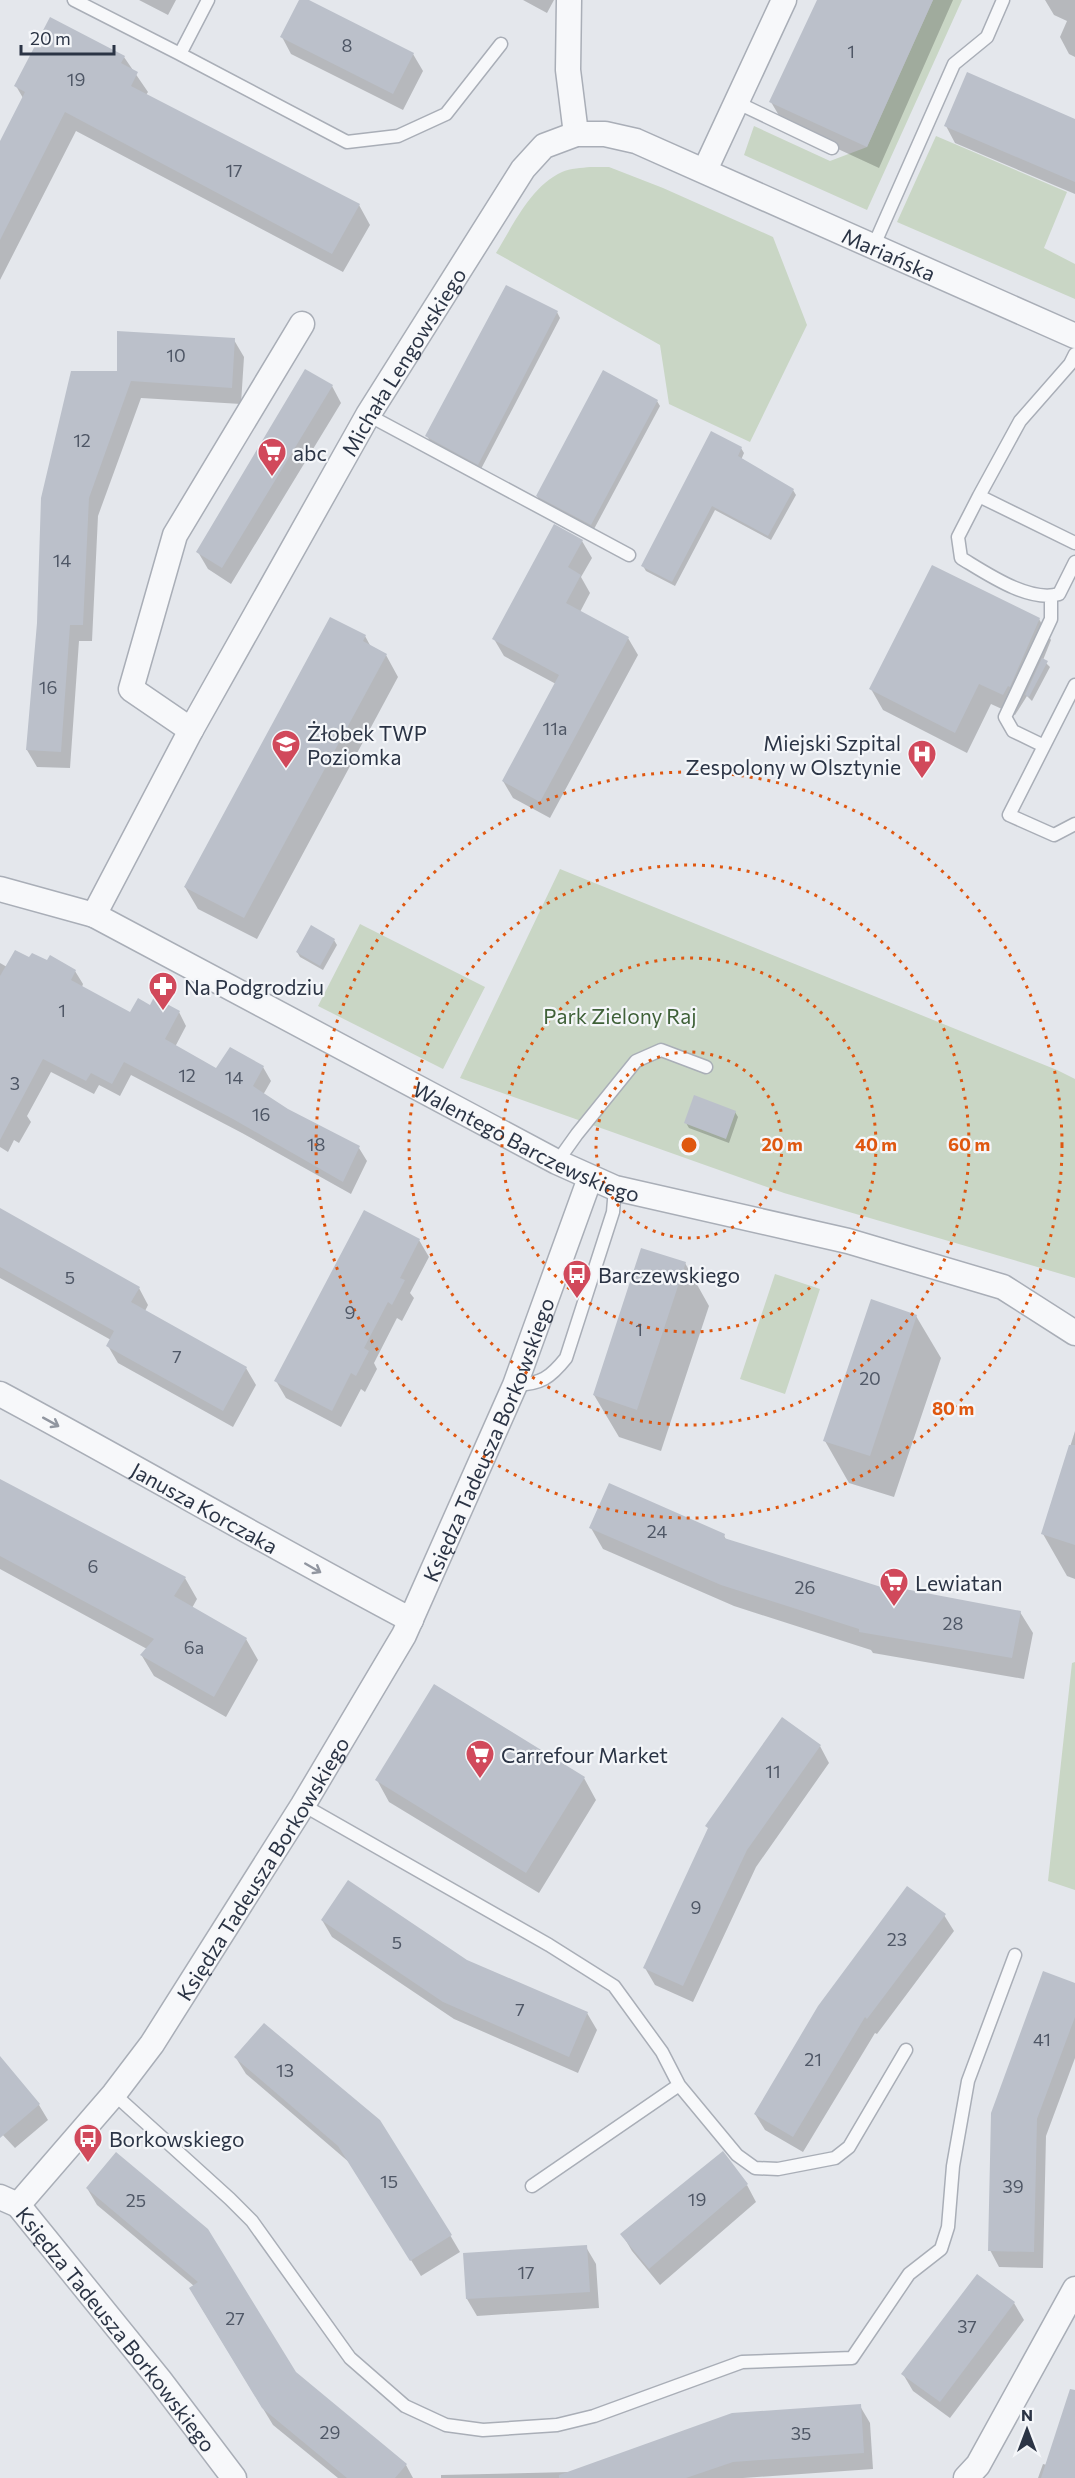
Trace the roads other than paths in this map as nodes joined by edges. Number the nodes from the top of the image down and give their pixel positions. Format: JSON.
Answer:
{"nodes":[{"id":1,"x":74,"y":0,"type":"edge"},
{"id":2,"x":208,"y":0,"type":"edge"},
{"id":3,"x":569,"y":0,"type":"edge"},
{"id":4,"x":784,"y":0,"type":"edge"},
{"id":5,"x":1003,"y":0,"type":"edge"},
{"id":6,"x":501,"y":44,"type":"dead end"},
{"id":7,"x":180,"y":54,"type":"junction"},
{"id":8,"x":738,"y":103,"type":"junction"},
{"id":9,"x":576,"y":134,"type":"junction"},
{"id":10,"x":832,"y":148,"type":"dead end"},
{"id":11,"x":705,"y":170,"type":"junction"},
{"id":12,"x":874,"y":245,"type":"junction"},
{"id":13,"x":302,"y":324,"type":"dead end"},
{"id":14,"x":1075,"y":336,"type":"edge"},
{"id":15,"x":1075,"y":354,"type":"edge"},
{"id":16,"x":368,"y":415,"type":"junction"},
{"id":17,"x":978,"y":496,"type":"junction"},
{"id":18,"x":1075,"y":543,"type":"edge"},
{"id":19,"x":629,"y":555,"type":"dead end"},
{"id":20,"x":1075,"y":562,"type":"edge"},
{"id":21,"x":1050,"y":596,"type":"junction"},
{"id":22,"x":1075,"y":685,"type":"edge"},
{"id":23,"x":191,"y":730,"type":"junction"},
{"id":24,"x":1044,"y":746,"type":"junction"},
{"id":25,"x":1075,"y":824,"type":"edge"},
{"id":26,"x":0,"y":889,"type":"edge"},
{"id":27,"x":94,"y":915,"type":"junction"},
{"id":28,"x":706,"y":1067,"type":"dead end"},
{"id":29,"x":557,"y":1162,"type":"junction"},
{"id":30,"x":591,"y":1178,"type":"junction"},
{"id":31,"x":615,"y":1188,"type":"junction"},
{"id":32,"x":1075,"y":1334,"type":"edge"},
{"id":33,"x":515,"y":1385,"type":"junction"},
{"id":34,"x":0,"y":1394,"type":"edge"},
{"id":35,"x":411,"y":1620,"type":"junction"},
{"id":36,"x":303,"y":1805,"type":"junction"},
{"id":37,"x":1015,"y":1955,"type":"dead end"},
{"id":38,"x":906,"y":2050,"type":"dead end"},
{"id":39,"x":679,"y":2085,"type":"junction"},
{"id":40,"x":114,"y":2094,"type":"junction"},
{"id":41,"x":532,"y":2186,"type":"dead end"},
{"id":42,"x":9,"y":2201,"type":"edge"},
{"id":43,"x":1075,"y":2289,"type":"edge"},
{"id":44,"x":234,"y":2478,"type":"edge"},
{"id":45,"x":966,"y":2478,"type":"edge"}],
"edges":[{"from":1,"to":7,"type":"lane"},
{"from":2,"to":7,"type":"lane"},
{"from":3,"to":9,"type":"street"},
{"from":4,"to":8,"type":"street"},
{"from":5,"to":12,"type":"lane"},
{"from":6,"to":7,"type":"lane"},
{"from":8,"to":10,"type":"lane"},
{"from":8,"to":11,"type":"street"},
{"from":9,"to":11,"type":"street","name":"Mariańska"},
{"from":9,"to":16,"type":"street","name":"Michała Lengowskiego"},
{"from":11,"to":12,"type":"street","name":"Mariańska"},
{"from":12,"to":14,"type":"street","name":"Mariańska"},
{"from":13,"to":23,"type":"street"},
{"from":15,"to":17,"type":"lane"},
{"from":16,"to":19,"type":"lane"},
{"from":16,"to":23,"type":"street","name":"Michała Lengowskiego"},
{"from":17,"to":18,"type":"lane"},
{"from":17,"to":21,"type":"lane"},
{"from":20,"to":21,"type":"lane"},
{"from":21,"to":24,"type":"lane"},
{"from":22,"to":24,"type":"lane"},
{"from":23,"to":27,"type":"street","name":"Michała Lengowskiego"},
{"from":24,"to":25,"type":"lane"},
{"from":26,"to":27,"type":"street","name":"Walentego Barczewskiego"},
{"from":27,"to":29,"type":"street","name":"Walentego Barczewskiego"},
{"from":28,"to":29,"type":"lane"},
{"from":29,"to":30,"type":"street","name":"Walentego Barczewskiego"},
{"from":30,"to":31,"type":"street","name":"Walentego Barczewskiego"},
{"from":30,"to":33,"type":"street","name":"Księdza Tadeusza Borkowskiego"},
{"from":31,"to":32,"type":"street","name":"Walentego Barczewskiego"},
{"from":31,"to":33,"type":"lane"},
{"from":33,"to":35,"type":"street","name":"Księdza Tadeusza Borkowskiego"},
{"from":34,"to":35,"type":"street","name":"Janusza Korczaka","one_way":true},
{"from":35,"to":36,"type":"street","name":"Księdza Tadeusza Borkowskiego"},
{"from":36,"to":39,"type":"lane"},
{"from":36,"to":40,"type":"street","name":"Księdza Tadeusza Borkowskiego"},
{"from":37,"to":40,"type":"lane"},
{"from":38,"to":39,"type":"lane"},
{"from":39,"to":41,"type":"lane"},
{"from":40,"to":42,"type":"street","name":"Księdza Tadeusza Borkowskiego"},
{"from":42,"to":44,"type":"street","name":"Księdza Tadeusza Borkowskiego"},
{"from":43,"to":45,"type":"street"}]}
